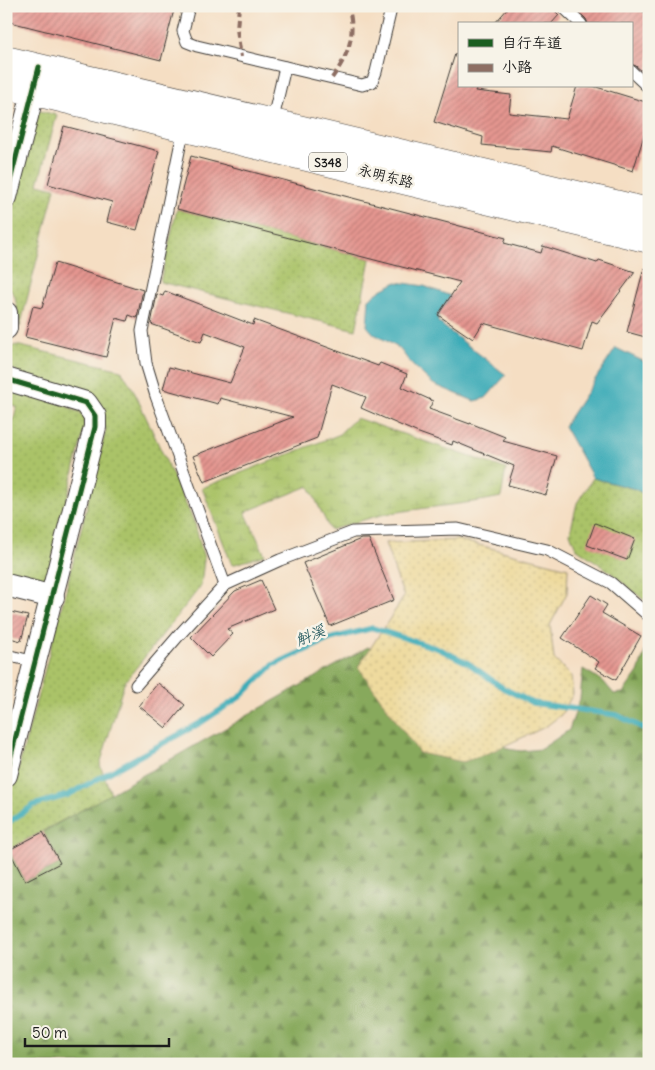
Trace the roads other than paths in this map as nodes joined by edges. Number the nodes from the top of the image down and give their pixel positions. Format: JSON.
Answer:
{"nodes":[{"id":1,"x":189,"y":6,"type":"edge"},
{"id":2,"x":377,"y":6,"type":"edge"},
{"id":3,"x":562,"y":6,"type":"edge"},
{"id":4,"x":391,"y":8,"type":"edge"},
{"id":5,"x":579,"y":22,"type":"edge"},
{"id":6,"x":285,"y":67,"type":"junction"},
{"id":7,"x":632,"y":73,"type":"edge"},
{"id":8,"x":8,"y":75,"type":"edge"},
{"id":9,"x":36,"y":79,"type":"junction"},
{"id":10,"x":649,"y":88,"type":"edge"},
{"id":11,"x":184,"y":127,"type":"junction"},
{"id":12,"x":269,"y":135,"type":"junction"},
{"id":13,"x":6,"y":197,"type":"edge"},
{"id":14,"x":647,"y":222,"type":"edge"},
{"id":15,"x":6,"y":313,"type":"edge"},
{"id":16,"x":6,"y":328,"type":"edge"},
{"id":17,"x":14,"y":383,"type":"edge"},
{"id":18,"x":225,"y":584,"type":"junction"},
{"id":19,"x":6,"y":585,"type":"edge"},
{"id":20,"x":53,"y":597,"type":"junction"},
{"id":21,"x":649,"y":616,"type":"edge"},
{"id":22,"x":6,"y":655,"type":"edge"},
{"id":23,"x":36,"y":662,"type":"junction"},
{"id":24,"x":136,"y":685,"type":"dead end"},
{"id":25,"x":13,"y":722,"type":"edge"},
{"id":26,"x":6,"y":775,"type":"edge"}],
"edges":[{"from":1,"to":6,"type":"lane"},
{"from":2,"to":4,"type":"lane"},
{"from":3,"to":5,"type":"lane"},
{"from":4,"to":6,"type":"lane"},
{"from":6,"to":12,"type":"lane"},
{"from":7,"to":10,"type":"lane"},
{"from":8,"to":9,"type":"main road","name":"永明东路","number":"S348"},
{"from":9,"to":11,"type":"main road","name":"永明东路","number":"S348"},
{"from":9,"to":12,"type":"main road","name":"永明东路","number":"S348"},
{"from":9,"to":13,"type":"street"},
{"from":11,"to":12,"type":"main road","name":"永明东路","number":"S348"},
{"from":11,"to":18,"type":"lane"},
{"from":12,"to":14,"type":"main road","name":"永明东路","number":"S348"},
{"from":15,"to":16,"type":"street"},
{"from":17,"to":20,"type":"street"},
{"from":18,"to":21,"type":"lane"},
{"from":18,"to":24,"type":"lane"},
{"from":19,"to":20,"type":"street"},
{"from":20,"to":23,"type":"street"},
{"from":22,"to":23,"type":"lane"},
{"from":23,"to":25,"type":"street"},
{"from":25,"to":26,"type":"street"}]}
